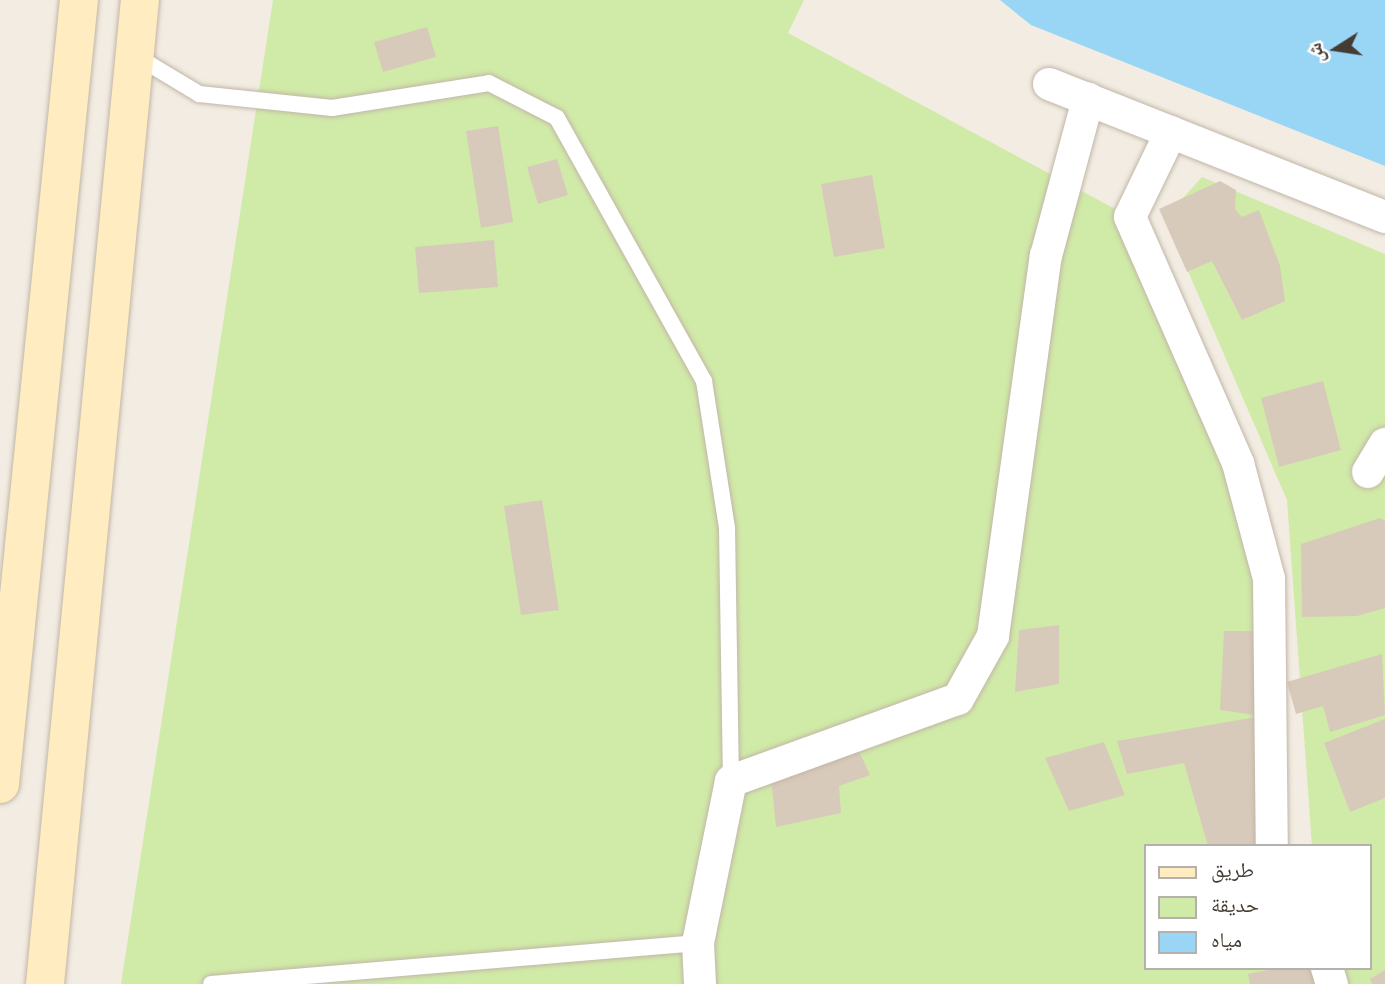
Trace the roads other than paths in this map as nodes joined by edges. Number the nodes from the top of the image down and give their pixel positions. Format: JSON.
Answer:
{"nodes":[{"id":1,"x":79,"y":0,"type":"edge"},
{"id":2,"x":140,"y":0,"type":"edge"},
{"id":3,"x":134,"y":55,"type":"junction"},
{"id":4,"x":1049,"y":84,"type":"dead end"},
{"id":5,"x":1088,"y":99,"type":"junction"},
{"id":6,"x":1171,"y":132,"type":"junction"},
{"id":7,"x":1385,"y":217,"type":"edge"},
{"id":8,"x":1385,"y":444,"type":"edge"},
{"id":9,"x":1367,"y":472,"type":"dead end"},
{"id":10,"x":731,"y":781,"type":"junction"},
{"id":11,"x":0,"y":784,"type":"edge"},
{"id":12,"x":1272,"y":844,"type":"edge"},
{"id":13,"x":698,"y":943,"type":"junction"},
{"id":14,"x":45,"y":984,"type":"edge"},
{"id":15,"x":211,"y":984,"type":"edge"},
{"id":16,"x":700,"y":984,"type":"edge"}],
"edges":[{"from":1,"to":11,"type":"main road"},
{"from":2,"to":3,"type":"main road"},
{"from":3,"to":10,"type":"lane"},
{"from":3,"to":14,"type":"main road"},
{"from":4,"to":5,"type":"street"},
{"from":5,"to":6,"type":"street"},
{"from":5,"to":10,"type":"street"},
{"from":6,"to":7,"type":"street"},
{"from":6,"to":12,"type":"street"},
{"from":8,"to":9,"type":"street"},
{"from":10,"to":13,"type":"street"},
{"from":13,"to":15,"type":"lane"},
{"from":13,"to":16,"type":"street"}]}
